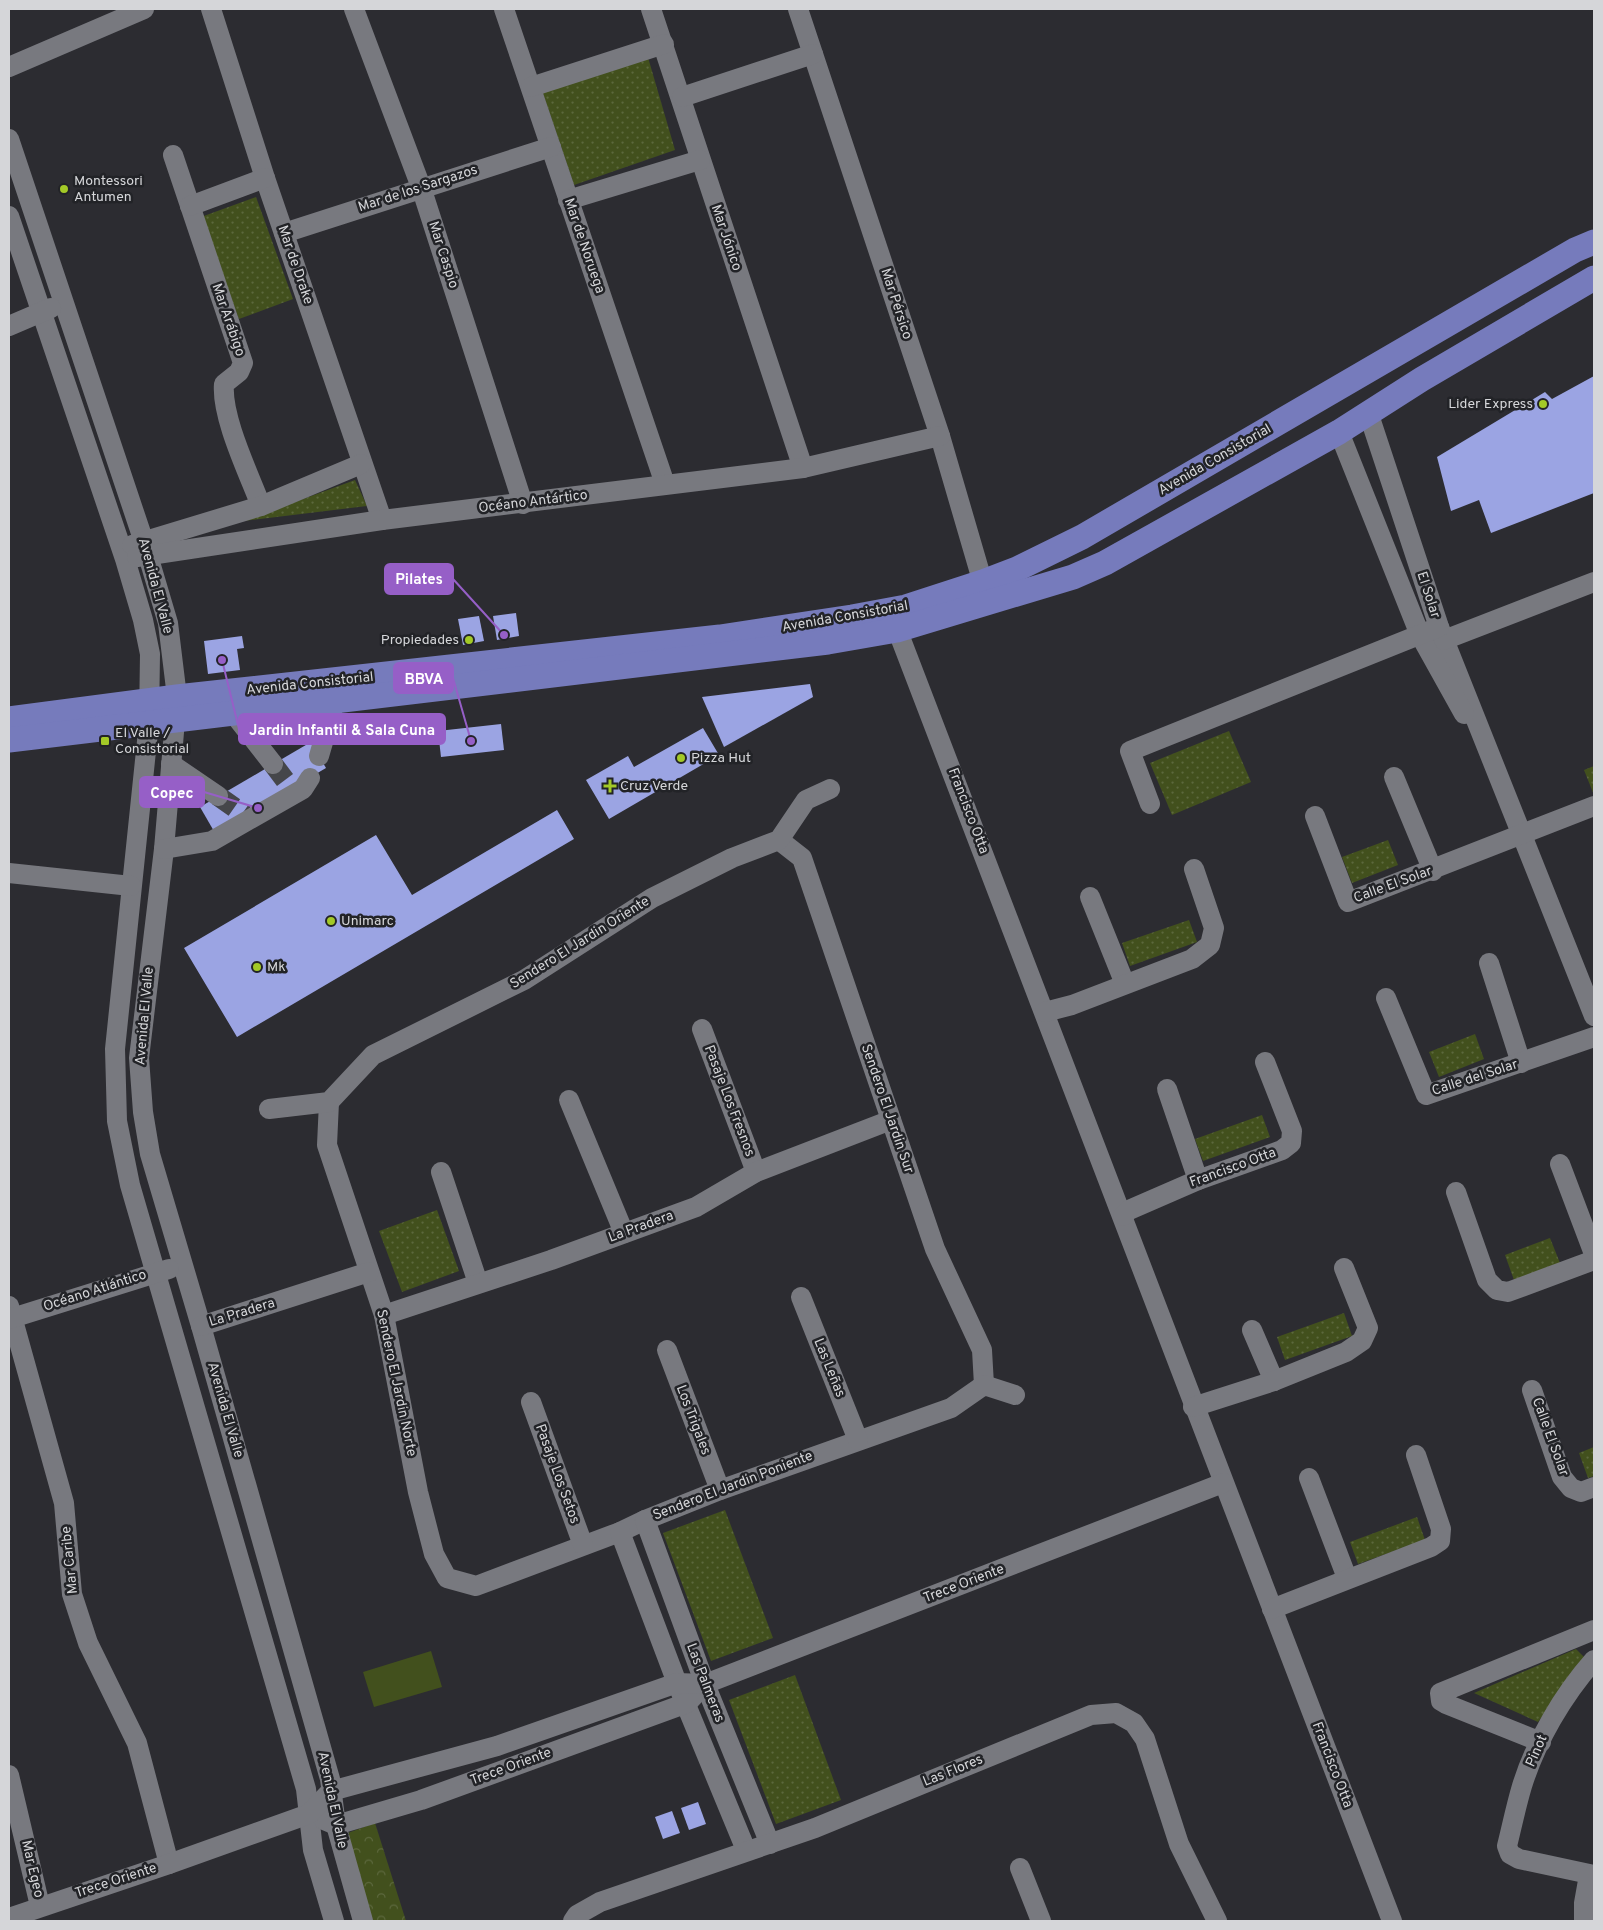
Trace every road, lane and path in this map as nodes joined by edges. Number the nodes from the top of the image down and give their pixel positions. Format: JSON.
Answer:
{"nodes":[{"id":1,"x":144,"y":9,"type":"edge"},
{"id":2,"x":211,"y":9,"type":"edge"},
{"id":3,"x":354,"y":9,"type":"edge"},
{"id":4,"x":504,"y":9,"type":"edge"},
{"id":5,"x":651,"y":9,"type":"edge"},
{"id":6,"x":798,"y":9,"type":"edge"},
{"id":7,"x":664,"y":44,"type":"junction"},
{"id":8,"x":813,"y":54,"type":"junction"},
{"id":9,"x":9,"y":67,"type":"edge"},
{"id":10,"x":531,"y":87,"type":"junction"},
{"id":11,"x":682,"y":97,"type":"junction"},
{"id":12,"x":9,"y":139,"type":"edge"},
{"id":13,"x":551,"y":147,"type":"junction"},
{"id":14,"x":173,"y":155,"type":"dead end"},
{"id":15,"x":700,"y":160,"type":"junction"},
{"id":16,"x":265,"y":178,"type":"junction"},
{"id":17,"x":421,"y":187,"type":"junction"},
{"id":18,"x":568,"y":200,"type":"junction"},
{"id":19,"x":190,"y":206,"type":"junction"},
{"id":20,"x":9,"y":216,"type":"edge"},
{"id":21,"x":284,"y":233,"type":"junction"},
{"id":22,"x":1594,"y":242,"type":"edge"},
{"id":23,"x":1594,"y":278,"type":"edge"},
{"id":24,"x":64,"y":303,"type":"junction"},
{"id":25,"x":40,"y":313,"type":"junction"},
{"id":26,"x":9,"y":326,"type":"edge"},
{"id":27,"x":1369,"y":415,"type":"junction"},
{"id":28,"x":1271,"y":428,"type":"junction"},
{"id":29,"x":1339,"y":432,"type":"junction"},
{"id":30,"x":940,"y":436,"type":"junction"},
{"id":31,"x":361,"y":464,"type":"junction"},
{"id":32,"x":1282,"y":464,"type":"junction"},
{"id":33,"x":803,"y":468,"type":"junction"},
{"id":34,"x":665,"y":484,"type":"junction"},
{"id":35,"x":523,"y":504,"type":"junction"},
{"id":36,"x":262,"y":506,"type":"junction"},
{"id":37,"x":382,"y":520,"type":"junction"},
{"id":38,"x":146,"y":548,"type":"junction"},
{"id":39,"x":123,"y":554,"type":"junction"},
{"id":40,"x":1594,"y":582,"type":"edge"},
{"id":41,"x":986,"y":592,"type":"junction"},
{"id":42,"x":894,"y":620,"type":"junction"},
{"id":43,"x":1442,"y":634,"type":"junction"},
{"id":44,"x":1420,"y":635,"type":"junction"},
{"id":45,"x":335,"y":701,"type":"junction"},
{"id":46,"x":176,"y":708,"type":"junction"},
{"id":47,"x":150,"y":711,"type":"junction"},
{"id":48,"x":234,"y":714,"type":"junction"},
{"id":49,"x":9,"y":719,"type":"edge"},
{"id":50,"x":9,"y":740,"type":"edge"},
{"id":51,"x":318,"y":756,"type":"dead end"},
{"id":52,"x":171,"y":764,"type":"junction"},
{"id":53,"x":273,"y":764,"type":"tunnel mouth"},
{"id":54,"x":1498,"y":771,"type":"junction"},
{"id":55,"x":1394,"y":777,"type":"dead end"},
{"id":56,"x":310,"y":778,"type":"dead end"},
{"id":57,"x":830,"y":789,"type":"dead end"},
{"id":58,"x":218,"y":796,"type":"tunnel mouth"},
{"id":59,"x":1150,"y":804,"type":"dead end"},
{"id":60,"x":1594,"y":806,"type":"edge"},
{"id":61,"x":1316,"y":816,"type":"dead end"},
{"id":62,"x":1523,"y":834,"type":"junction"},
{"id":63,"x":779,"y":840,"type":"junction"},
{"id":64,"x":164,"y":849,"type":"junction"},
{"id":65,"x":1194,"y":869,"type":"dead end"},
{"id":66,"x":1433,"y":871,"type":"junction"},
{"id":67,"x":9,"y":873,"type":"edge"},
{"id":68,"x":131,"y":886,"type":"junction"},
{"id":69,"x":1090,"y":896,"type":"dead end"},
{"id":70,"x":1489,"y":963,"type":"dead end"},
{"id":71,"x":1125,"y":984,"type":"junction"},
{"id":72,"x":1386,"y":998,"type":"dead end"},
{"id":73,"x":1045,"y":1012,"type":"junction"},
{"id":74,"x":1594,"y":1016,"type":"edge"},
{"id":75,"x":702,"y":1029,"type":"dead end"},
{"id":76,"x":1594,"y":1037,"type":"edge"},
{"id":77,"x":1265,"y":1062,"type":"dead end"},
{"id":78,"x":1521,"y":1062,"type":"junction"},
{"id":79,"x":1167,"y":1089,"type":"dead end"},
{"id":80,"x":569,"y":1100,"type":"dead end"},
{"id":81,"x":329,"y":1102,"type":"junction"},
{"id":82,"x":269,"y":1109,"type":"dead end"},
{"id":83,"x":891,"y":1120,"type":"junction"},
{"id":84,"x":150,"y":1154,"type":"junction"},
{"id":85,"x":125,"y":1160,"type":"junction"},
{"id":86,"x":1560,"y":1164,"type":"dead end"},
{"id":87,"x":441,"y":1172,"type":"dead end"},
{"id":88,"x":756,"y":1172,"type":"junction"},
{"id":89,"x":1198,"y":1180,"type":"junction"},
{"id":90,"x":1456,"y":1192,"type":"dead end"},
{"id":91,"x":1122,"y":1216,"type":"junction"},
{"id":92,"x":624,"y":1233,"type":"junction"},
{"id":93,"x":1594,"y":1254,"type":"edge"},
{"id":94,"x":1594,"y":1260,"type":"edge"},
{"id":95,"x":183,"y":1266,"type":"junction"},
{"id":96,"x":1344,"y":1268,"type":"dead end"},
{"id":97,"x":156,"y":1272,"type":"junction"},
{"id":98,"x":369,"y":1272,"type":"junction"},
{"id":99,"x":478,"y":1283,"type":"junction"},
{"id":100,"x":801,"y":1297,"type":"dead end"},
{"id":101,"x":9,"y":1314,"type":"edge"},
{"id":102,"x":384,"y":1315,"type":"junction"},
{"id":103,"x":201,"y":1326,"type":"junction"},
{"id":104,"x":1252,"y":1330,"type":"dead end"},
{"id":105,"x":667,"y":1350,"type":"dead end"},
{"id":106,"x":1274,"y":1381,"type":"junction"},
{"id":107,"x":984,"y":1385,"type":"junction"},
{"id":108,"x":1532,"y":1390,"type":"dead end"},
{"id":109,"x":1015,"y":1395,"type":"dead end"},
{"id":110,"x":531,"y":1402,"type":"dead end"},
{"id":111,"x":1193,"y":1406,"type":"junction"},
{"id":112,"x":858,"y":1440,"type":"junction"},
{"id":113,"x":1416,"y":1455,"type":"dead end"},
{"id":114,"x":1309,"y":1478,"type":"dead end"},
{"id":115,"x":1223,"y":1483,"type":"junction"},
{"id":116,"x":1594,"y":1488,"type":"edge"},
{"id":117,"x":720,"y":1490,"type":"junction"},
{"id":118,"x":645,"y":1520,"type":"junction"},
{"id":119,"x":620,"y":1532,"type":"junction"},
{"id":120,"x":582,"y":1545,"type":"junction"},
{"id":121,"x":447,"y":1578,"type":"joint"},
{"id":122,"x":1347,"y":1578,"type":"junction"},
{"id":123,"x":1272,"y":1609,"type":"junction"},
{"id":124,"x":1592,"y":1634,"type":"edge"},
{"id":125,"x":1594,"y":1660,"type":"edge"},
{"id":126,"x":677,"y":1682,"type":"junction"},
{"id":127,"x":705,"y":1684,"type":"junction"},
{"id":128,"x":687,"y":1703,"type":"junction"},
{"id":129,"x":1541,"y":1742,"type":"junction"},
{"id":130,"x":9,"y":1775,"type":"edge"},
{"id":131,"x":331,"y":1790,"type":"junction"},
{"id":132,"x":308,"y":1814,"type":"junction"},
{"id":133,"x":336,"y":1824,"type":"junction"},
{"id":134,"x":770,"y":1844,"type":"junction"},
{"id":135,"x":746,"y":1850,"type":"junction"},
{"id":136,"x":169,"y":1864,"type":"junction"},
{"id":137,"x":1020,"y":1868,"type":"dead end"},
{"id":138,"x":1592,"y":1875,"type":"edge"},
{"id":139,"x":40,"y":1906,"type":"junction"},
{"id":140,"x":9,"y":1918,"type":"edge"},
{"id":141,"x":334,"y":1921,"type":"edge"},
{"id":142,"x":363,"y":1921,"type":"edge"},
{"id":143,"x":573,"y":1921,"type":"edge"},
{"id":144,"x":1041,"y":1921,"type":"edge"},
{"id":145,"x":1217,"y":1921,"type":"edge"},
{"id":146,"x":1392,"y":1921,"type":"edge"},
{"id":147,"x":1584,"y":1921,"type":"edge"}],
"edges":[{"from":1,"to":9,"type":"street"},
{"from":2,"to":16,"type":"street","name":"Mar de Drake"},
{"from":3,"to":17,"type":"street","name":"Mar Caspio"},
{"from":4,"to":10,"type":"street","name":"Mar de Noruega"},
{"from":5,"to":7,"type":"street","name":"Mar Jónico"},
{"from":6,"to":8,"type":"street","name":"Mar Pérsico"},
{"from":7,"to":10,"type":"street"},
{"from":7,"to":11,"type":"street","name":"Mar Jónico"},
{"from":8,"to":11,"type":"street"},
{"from":8,"to":30,"type":"street","name":"Mar Pérsico"},
{"from":10,"to":13,"type":"street","name":"Mar de Noruega"},
{"from":11,"to":15,"type":"street","name":"Mar Jónico"},
{"from":12,"to":24,"type":"street","name":"Avenida El Valle"},
{"from":13,"to":17,"type":"street","name":"Mar de los Sargazos"},
{"from":13,"to":18,"type":"street","name":"Mar de Noruega"},
{"from":14,"to":19,"type":"street","name":"Mar Arábigo"},
{"from":15,"to":18,"type":"street"},
{"from":15,"to":33,"type":"street","name":"Mar Jónico"},
{"from":16,"to":19,"type":"street"},
{"from":16,"to":21,"type":"street","name":"Mar de Drake"},
{"from":17,"to":21,"type":"street","name":"Mar de los Sargazos"},
{"from":17,"to":35,"type":"street","name":"Mar Caspio"},
{"from":18,"to":34,"type":"street","name":"Mar de Noruega"},
{"from":19,"to":36,"type":"street","name":"Mar Arábigo"},
{"from":20,"to":25,"type":"street","name":"Avenida El Valle"},
{"from":21,"to":31,"type":"street","name":"Mar de Drake"},
{"from":22,"to":28,"type":"main road","name":"Avenida Consistorial"},
{"from":23,"to":27,"type":"main road","name":"Avenida Consistorial"},
{"from":24,"to":25,"type":"street"},
{"from":24,"to":38,"type":"street","name":"Avenida El Valle"},
{"from":25,"to":26,"type":"street"},
{"from":25,"to":39,"type":"street","name":"Avenida El Valle"},
{"from":27,"to":29,"type":"main road","name":"Avenida Consistorial"},
{"from":27,"to":43,"type":"street","name":"El Solar"},
{"from":28,"to":32,"type":"main road"},
{"from":28,"to":41,"type":"main road","name":"Avenida Consistorial"},
{"from":29,"to":32,"type":"main road","name":"Avenida Consistorial"},
{"from":29,"to":44,"type":"street","name":"El Solar"},
{"from":30,"to":33,"type":"street","name":"Océano Antártico"},
{"from":30,"to":41,"type":"street","name":"Mar Pérsico"},
{"from":31,"to":36,"type":"street","name":"Océano Antártico"},
{"from":31,"to":37,"type":"street","name":"Mar de Drake"},
{"from":32,"to":41,"type":"main road","name":"Avenida Consistorial"},
{"from":33,"to":34,"type":"street","name":"Océano Antártico"},
{"from":34,"to":35,"type":"street","name":"Océano Antártico"},
{"from":35,"to":37,"type":"street","name":"Océano Antártico"},
{"from":36,"to":38,"type":"street","name":"Océano Antártico"},
{"from":37,"to":38,"type":"street","name":"Océano Antártico"},
{"from":38,"to":39,"type":"street","name":"Océano Antártico"},
{"from":38,"to":46,"type":"street","name":"Avenida El Valle"},
{"from":39,"to":47,"type":"street","name":"Avenida El Valle"},
{"from":40,"to":43,"type":"street"},
{"from":41,"to":42,"type":"main road","name":"Avenida Consistorial"},
{"from":42,"to":45,"type":"main road","name":"Avenida Consistorial"},
{"from":42,"to":46,"type":"main road","name":"Avenida Consistorial"},
{"from":42,"to":73,"type":"street","name":"Francisco Otta"},
{"from":43,"to":44,"type":"street"},
{"from":43,"to":54,"type":"street","name":"El Solar"},
{"from":44,"to":54,"type":"street","name":"El Solar"},
{"from":44,"to":59,"type":"street"},
{"from":45,"to":48,"type":"main road","name":"Avenida Consistorial"},
{"from":45,"to":51,"type":"street"},
{"from":46,"to":47,"type":"main road","name":"Avenida Consistorial"},
{"from":46,"to":48,"type":"main road","name":"Avenida Consistorial"},
{"from":46,"to":52,"type":"street","name":"Avenida El Valle"},
{"from":47,"to":49,"type":"main road","name":"Avenida Consistorial"},
{"from":47,"to":50,"type":"main road","name":"Avenida Consistorial"},
{"from":47,"to":68,"type":"street","name":"Avenida El Valle"},
{"from":48,"to":53,"type":"street"},
{"from":52,"to":58,"type":"street"},
{"from":52,"to":64,"type":"street","name":"Avenida El Valle"},
{"from":54,"to":62,"type":"street","name":"El Solar"},
{"from":55,"to":66,"type":"street"},
{"from":56,"to":64,"type":"street"},
{"from":57,"to":63,"type":"street"},
{"from":60,"to":62,"type":"street","name":"Calle El Solar"},
{"from":61,"to":66,"type":"street","name":"Calle El Solar"},
{"from":62,"to":66,"type":"street","name":"Calle El Solar"},
{"from":62,"to":74,"type":"street","name":"El Solar"},
{"from":63,"to":81,"type":"street","name":"Sendero El Jardin Oriente"},
{"from":63,"to":83,"type":"street","name":"Sendero El Jardin Sur"},
{"from":64,"to":84,"type":"street","name":"Avenida El Valle"},
{"from":65,"to":71,"type":"street"},
{"from":67,"to":68,"type":"street"},
{"from":68,"to":85,"type":"street","name":"Avenida El Valle"},
{"from":69,"to":71,"type":"street"},
{"from":70,"to":78,"type":"street"},
{"from":71,"to":73,"type":"street"},
{"from":72,"to":78,"type":"street","name":"Calle del Solar"},
{"from":73,"to":91,"type":"street","name":"Francisco Otta"},
{"from":75,"to":88,"type":"street","name":"Pasaje Los Fresnos"},
{"from":76,"to":78,"type":"street","name":"Calle del Solar"},
{"from":77,"to":89,"type":"street","name":"Francisco Otta"},
{"from":79,"to":89,"type":"street"},
{"from":80,"to":92,"type":"street"},
{"from":81,"to":82,"type":"street"},
{"from":81,"to":98,"type":"street","name":"Sendero El Jardin Norte"},
{"from":83,"to":88,"type":"street","name":"La Pradera"},
{"from":83,"to":107,"type":"street","name":"Sendero El Jardin Sur"},
{"from":84,"to":85,"type":"street"},
{"from":84,"to":95,"type":"street","name":"Avenida El Valle"},
{"from":85,"to":97,"type":"street","name":"Avenida El Valle"},
{"from":86,"to":93,"type":"street"},
{"from":87,"to":99,"type":"street"},
{"from":88,"to":92,"type":"street","name":"La Pradera"},
{"from":89,"to":91,"type":"street","name":"Francisco Otta"},
{"from":90,"to":94,"type":"street"},
{"from":91,"to":111,"type":"street","name":"Francisco Otta"},
{"from":92,"to":99,"type":"street","name":"La Pradera"},
{"from":95,"to":97,"type":"street","name":"Océano Atlántico"},
{"from":95,"to":103,"type":"street","name":"Avenida El Valle"},
{"from":96,"to":106,"type":"street"},
{"from":97,"to":101,"type":"street","name":"Océano Atlántico"},
{"from":97,"to":132,"type":"street","name":"Avenida El Valle"},
{"from":98,"to":102,"type":"street","name":"Sendero El Jardin Norte"},
{"from":98,"to":103,"type":"street","name":"La Pradera"},
{"from":99,"to":102,"type":"street","name":"La Pradera"},
{"from":100,"to":112,"type":"street","name":"Las Leñas"},
{"from":101,"to":136,"type":"street","name":"Mar Caribe"},
{"from":102,"to":121,"type":"street","name":"Sendero El Jardin Norte"},
{"from":103,"to":131,"type":"street","name":"Avenida El Valle"},
{"from":104,"to":106,"type":"street"},
{"from":105,"to":117,"type":"street","name":"Los Trigales"},
{"from":106,"to":111,"type":"street"},
{"from":107,"to":109,"type":"street"},
{"from":107,"to":112,"type":"street","name":"Sendero El Jardin Poniente"},
{"from":108,"to":116,"type":"street","name":"Calle El Solar"},
{"from":110,"to":120,"type":"street","name":"Pasaje Los Setos"},
{"from":111,"to":115,"type":"street","name":"Francisco Otta"},
{"from":112,"to":117,"type":"street","name":"Sendero El Jardin Poniente"},
{"from":113,"to":122,"type":"street"},
{"from":114,"to":122,"type":"street"},
{"from":115,"to":123,"type":"street","name":"Francisco Otta"},
{"from":115,"to":127,"type":"street","name":"Trece Oriente"},
{"from":117,"to":118,"type":"street","name":"Sendero El Jardin Poniente"},
{"from":118,"to":119,"type":"street","name":"Sendero El Jardin Poniente"},
{"from":118,"to":127,"type":"street","name":"Las Palmeras"},
{"from":119,"to":120,"type":"street","name":"Sendero El Jardin Poniente"},
{"from":119,"to":126,"type":"street","name":"Las Palmeras"},
{"from":120,"to":121,"type":"street","name":"Sendero El Jardin Poniente"},
{"from":122,"to":123,"type":"street"},
{"from":123,"to":146,"type":"street","name":"Francisco Otta"},
{"from":124,"to":129,"type":"street"},
{"from":125,"to":129,"type":"street","name":"Pinot"},
{"from":126,"to":127,"type":"street","name":"Trece Oriente"},
{"from":126,"to":128,"type":"street","name":"Las Palmeras"},
{"from":126,"to":131,"type":"street","name":"Trece Oriente"},
{"from":127,"to":128,"type":"street","name":"Trece Oriente"},
{"from":127,"to":134,"type":"street","name":"Las Palmeras"},
{"from":128,"to":133,"type":"street","name":"Trece Oriente"},
{"from":128,"to":135,"type":"street","name":"Las Palmeras"},
{"from":129,"to":138,"type":"street","name":"Pinot"},
{"from":130,"to":139,"type":"street","name":"Mar Egeo"},
{"from":131,"to":132,"type":"street","name":"Trece Oriente"},
{"from":131,"to":133,"type":"street","name":"Avenida El Valle"},
{"from":132,"to":133,"type":"street"},
{"from":132,"to":136,"type":"street","name":"Trece Oriente"},
{"from":132,"to":141,"type":"street","name":"Avenida El Valle"},
{"from":133,"to":142,"type":"street","name":"Avenida El Valle"},
{"from":134,"to":135,"type":"street","name":"Las Flores"},
{"from":134,"to":145,"type":"street","name":"Las Flores"},
{"from":135,"to":143,"type":"street","name":"Las Flores"},
{"from":136,"to":139,"type":"street","name":"Trece Oriente"},
{"from":137,"to":144,"type":"street"},
{"from":138,"to":147,"type":"street"},
{"from":139,"to":140,"type":"street","name":"Trece Oriente"}]}
